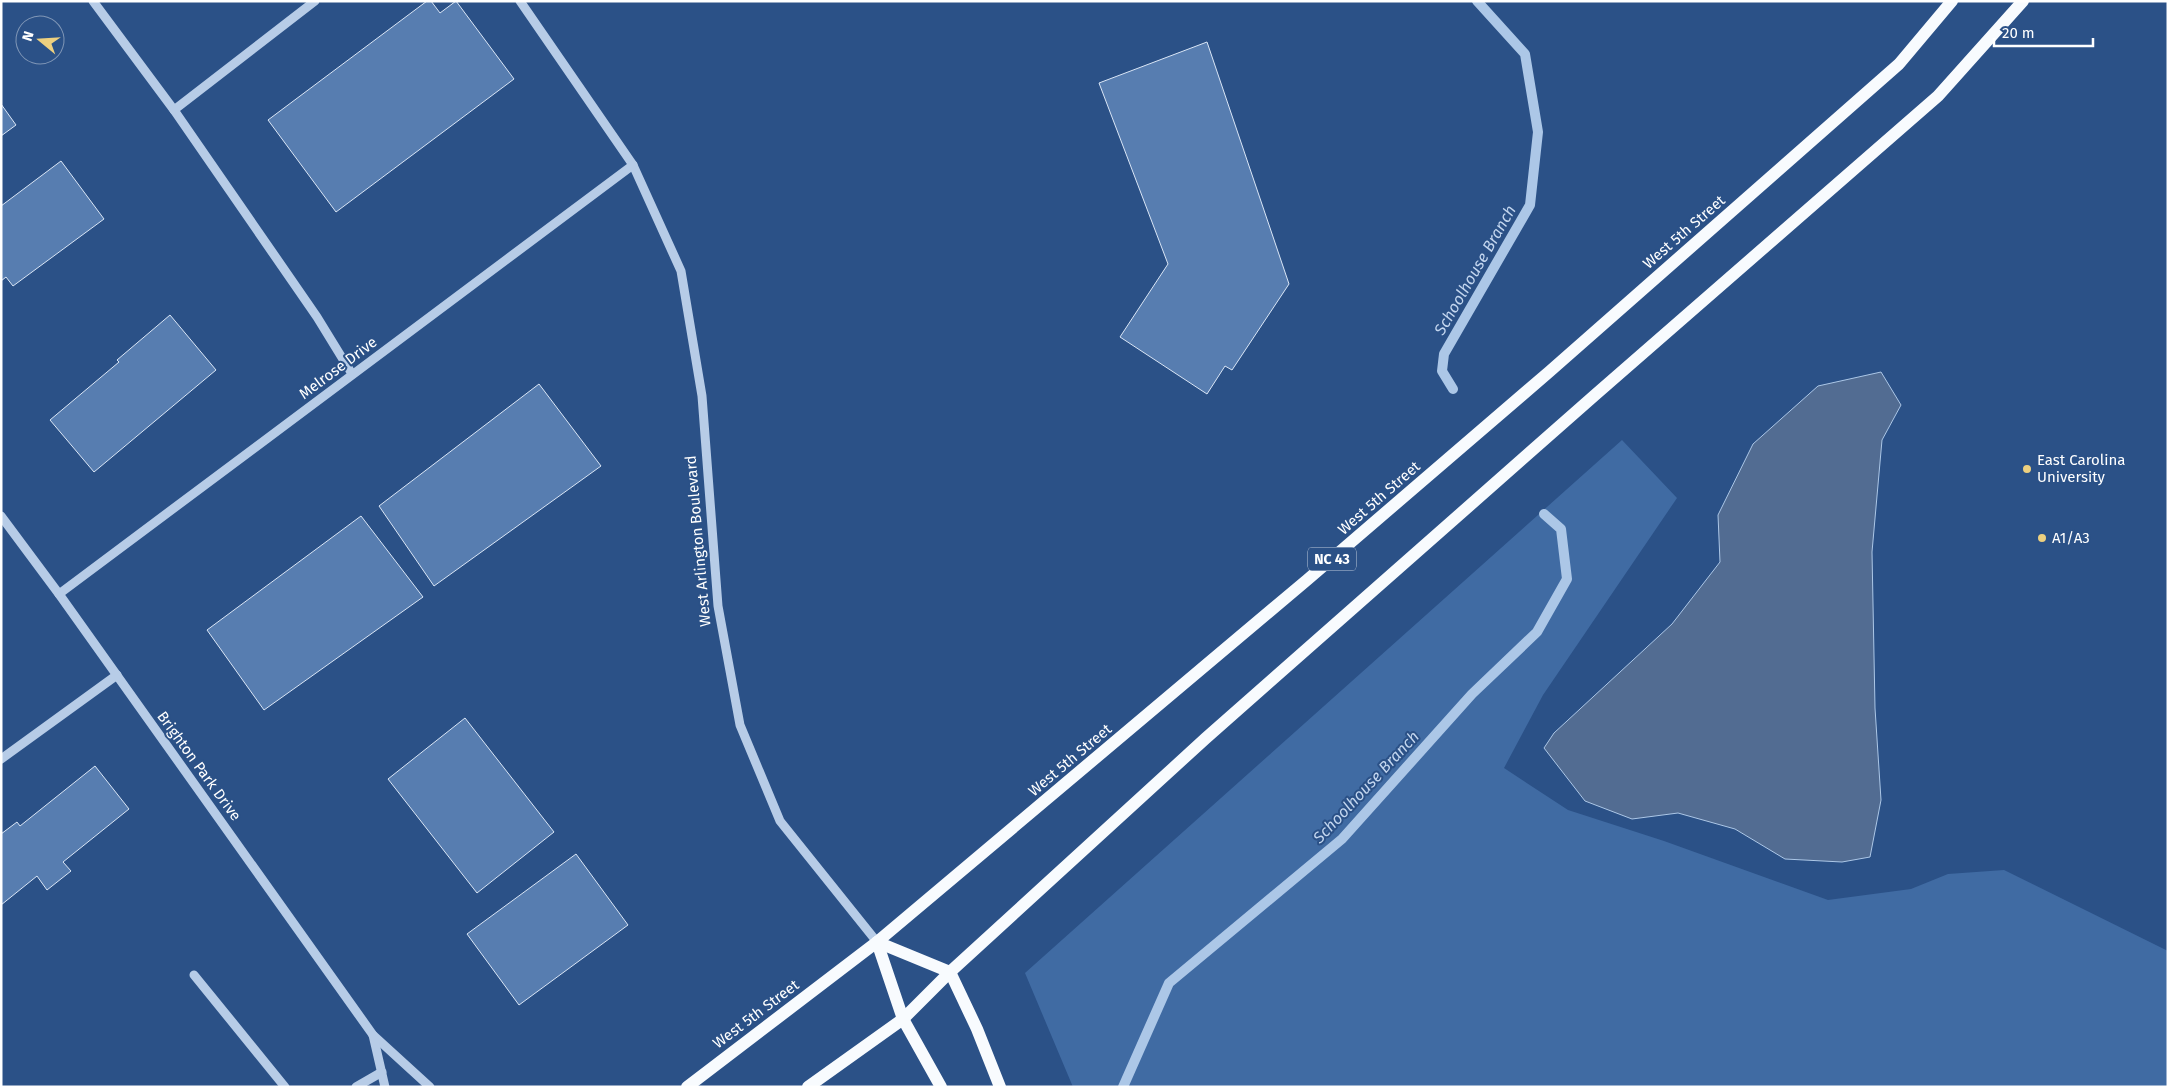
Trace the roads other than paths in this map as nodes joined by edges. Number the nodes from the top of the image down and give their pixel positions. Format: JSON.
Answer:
{"nodes":[{"id":1,"x":93,"y":1,"type":"edge"},
{"id":2,"x":315,"y":1,"type":"edge"},
{"id":3,"x":520,"y":1,"type":"edge"},
{"id":4,"x":1952,"y":1,"type":"edge"},
{"id":5,"x":2023,"y":1,"type":"edge"},
{"id":6,"x":174,"y":110,"type":"junction"},
{"id":7,"x":633,"y":165,"type":"junction"},
{"id":8,"x":352,"y":374,"type":"junction"},
{"id":9,"x":1,"y":516,"type":"edge"},
{"id":10,"x":59,"y":594,"type":"junction"},
{"id":11,"x":117,"y":675,"type":"junction"},
{"id":12,"x":1,"y":759,"type":"edge"},
{"id":13,"x":877,"y":942,"type":"junction"},
{"id":14,"x":950,"y":972,"type":"junction"},
{"id":15,"x":194,"y":975,"type":"dead end"},
{"id":16,"x":903,"y":1018,"type":"junction"},
{"id":17,"x":373,"y":1035,"type":"junction"},
{"id":18,"x":382,"y":1072,"type":"junction"},
{"id":19,"x":285,"y":1087,"type":"edge"},
{"id":20,"x":356,"y":1087,"type":"edge"},
{"id":21,"x":385,"y":1087,"type":"edge"},
{"id":22,"x":430,"y":1087,"type":"edge"},
{"id":23,"x":687,"y":1087,"type":"edge"},
{"id":24,"x":808,"y":1087,"type":"edge"},
{"id":25,"x":941,"y":1087,"type":"edge"},
{"id":26,"x":1000,"y":1087,"type":"edge"}],
"edges":[{"from":1,"to":6,"type":"street"},
{"from":2,"to":6,"type":"street"},
{"from":3,"to":7,"type":"street","name":"West Arlington Boulevard"},
{"from":4,"to":13,"type":"main road","name":"West 5th Street","number":"NC 43"},
{"from":5,"to":14,"type":"main road"},
{"from":6,"to":8,"type":"street"},
{"from":7,"to":8,"type":"street","name":"Melrose Drive"},
{"from":7,"to":13,"type":"street","name":"West Arlington Boulevard"},
{"from":8,"to":10,"type":"street","name":"Melrose Drive"},
{"from":9,"to":10,"type":"street","name":"Brighton Park Drive"},
{"from":10,"to":11,"type":"street","name":"Brighton Park Drive"},
{"from":11,"to":12,"type":"street"},
{"from":11,"to":17,"type":"street","name":"Brighton Park Drive"},
{"from":13,"to":14,"type":"main road","name":"West Arlington Boulevard"},
{"from":13,"to":16,"type":"main road","name":"West Arlington Boulevard"},
{"from":13,"to":23,"type":"main road","name":"West 5th Street","number":"NC 43"},
{"from":14,"to":16,"type":"main road"},
{"from":14,"to":26,"type":"main road"},
{"from":15,"to":19,"type":"street"},
{"from":16,"to":24,"type":"main road"},
{"from":16,"to":25,"type":"main road","name":"West Arlington Boulevard"},
{"from":17,"to":18,"type":"street","name":"Brighton Park Drive"},
{"from":17,"to":22,"type":"street","name":"Brighton Park Drive"},
{"from":18,"to":20,"type":"street"},
{"from":18,"to":21,"type":"street","name":"Brighton Park Drive"}]}
